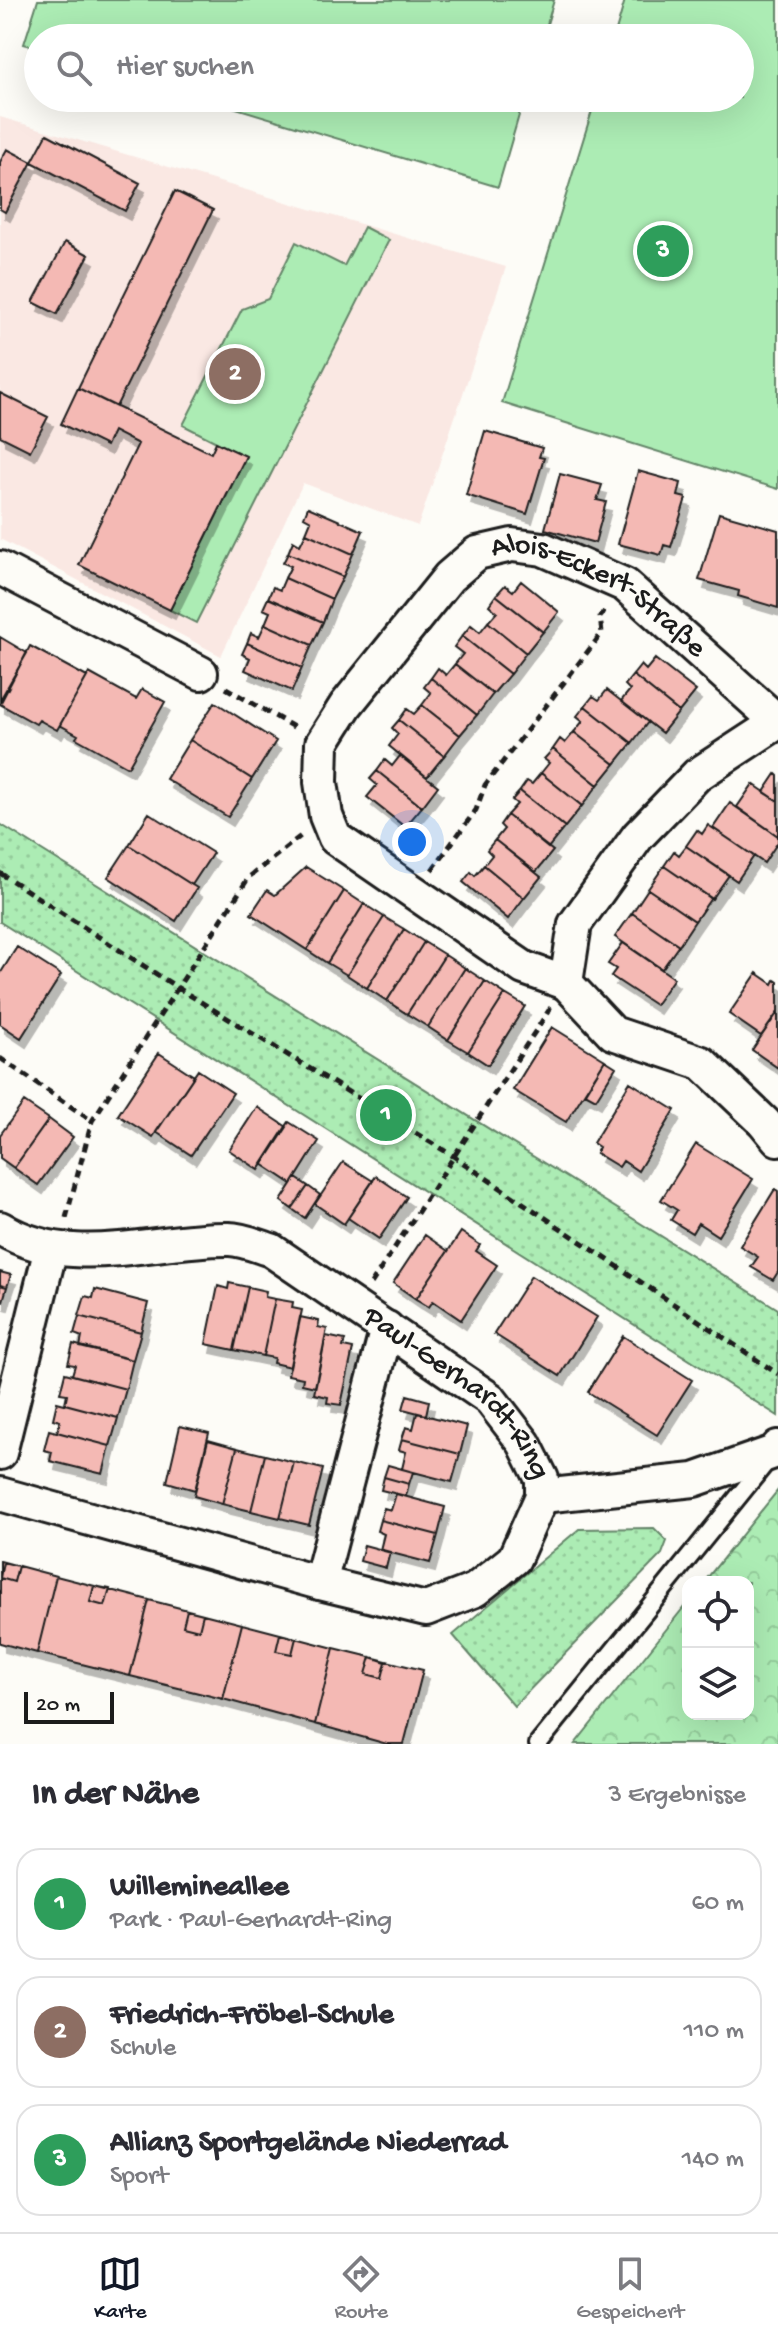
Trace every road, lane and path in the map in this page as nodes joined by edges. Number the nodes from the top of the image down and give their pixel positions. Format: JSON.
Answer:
{"nodes":[{"id":1,"x":0,"y":568,"type":"edge"},
{"id":2,"x":625,"y":585,"type":"junction"},
{"id":3,"x":201,"y":673,"type":"joint"},
{"id":4,"x":778,"y":722,"type":"edge"},
{"id":5,"x":322,"y":743,"type":"junction"},
{"id":6,"x":326,"y":816,"type":"junction"},
{"id":7,"x":0,"y":873,"type":"edge"},
{"id":8,"x":415,"y":893,"type":"junction"},
{"id":9,"x":566,"y":983,"type":"junction"},
{"id":10,"x":178,"y":988,"type":"junction"},
{"id":11,"x":0,"y":1058,"type":"edge"},
{"id":12,"x":92,"y":1121,"type":"junction"},
{"id":13,"x":778,"y":1139,"type":"edge"},
{"id":14,"x":453,"y":1156,"type":"junction"},
{"id":15,"x":0,"y":1228,"type":"edge"},
{"id":16,"x":51,"y":1248,"type":"junction"},
{"id":17,"x":355,"y":1308,"type":"junction"},
{"id":18,"x":387,"y":1328,"type":"junction"},
{"id":19,"x":778,"y":1374,"type":"edge"},
{"id":20,"x":776,"y":1450,"type":"edge"},
{"id":21,"x":0,"y":1453,"type":"edge"},
{"id":22,"x":0,"y":1494,"type":"edge"},
{"id":23,"x":542,"y":1496,"type":"junction"},
{"id":24,"x":320,"y":1583,"type":"junction"},
{"id":25,"x":538,"y":1744,"type":"edge"}],
"edges":[{"from":1,"to":3,"type":"street"},
{"from":2,"to":4,"type":"street","name":"Alois-Eckert-Straße"},
{"from":2,"to":5,"type":"street","name":"Alois-Eckert-Straße"},
{"from":2,"to":8,"type":"path"},
{"from":3,"to":5,"type":"path"},
{"from":4,"to":9,"type":"street"},
{"from":5,"to":6,"type":"street"},
{"from":6,"to":8,"type":"street"},
{"from":6,"to":10,"type":"path"},
{"from":7,"to":10,"type":"path"},
{"from":8,"to":9,"type":"street"},
{"from":9,"to":13,"type":"street"},
{"from":9,"to":14,"type":"path"},
{"from":10,"to":12,"type":"path"},
{"from":10,"to":14,"type":"path"},
{"from":11,"to":12,"type":"path"},
{"from":12,"to":16,"type":"path"},
{"from":14,"to":17,"type":"path"},
{"from":14,"to":19,"type":"path"},
{"from":15,"to":16,"type":"street","name":"Paul-Gerhardt-Ring"},
{"from":16,"to":17,"type":"street","name":"Paul-Gerhardt-Ring"},
{"from":16,"to":21,"type":"street"},
{"from":17,"to":18,"type":"street","name":"Paul-Gerhardt-Ring"},
{"from":18,"to":23,"type":"street","name":"Paul-Gerhardt-Ring"},
{"from":18,"to":24,"type":"street"},
{"from":20,"to":23,"type":"street"},
{"from":20,"to":25,"type":"lane"},
{"from":22,"to":24,"type":"street","name":"Paul-Gerhardt-Ring"},
{"from":23,"to":24,"type":"street","name":"Paul-Gerhardt-Ring"}]}
